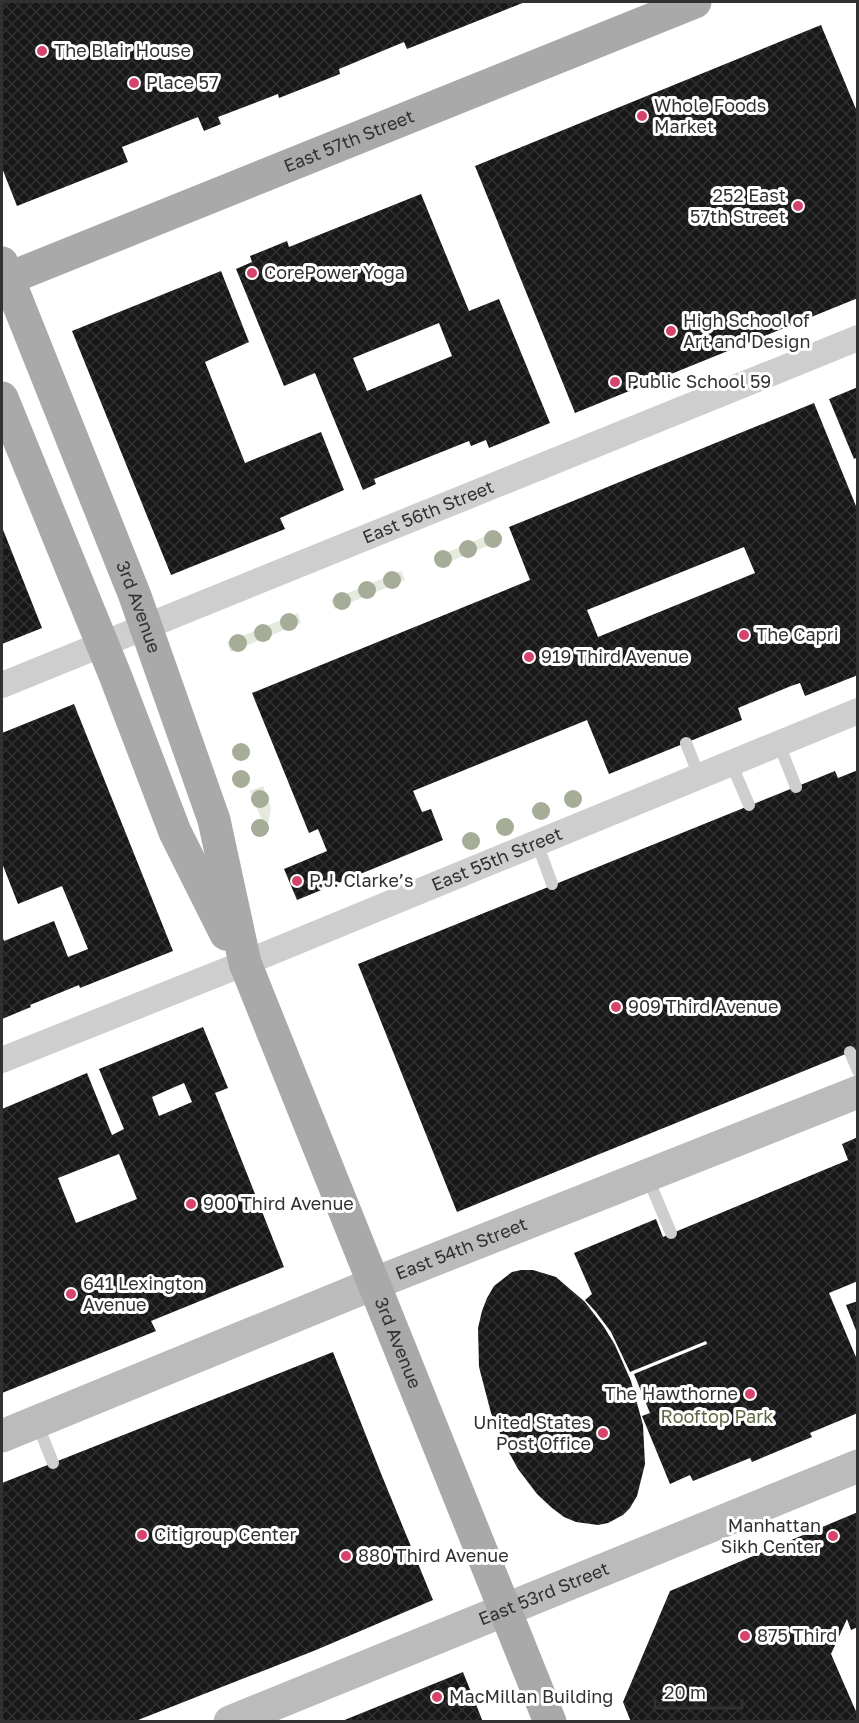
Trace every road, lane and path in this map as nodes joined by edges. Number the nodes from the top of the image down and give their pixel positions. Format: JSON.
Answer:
{"nodes":[{"id":1,"x":695,"y":2,"type":"edge"},
{"id":2,"x":4,"y":274,"type":"edge"},
{"id":3,"x":858,"y":338,"type":"edge"},
{"id":4,"x":2,"y":398,"type":"edge"},
{"id":5,"x":146,"y":626,"type":"junction"},
{"id":6,"x":102,"y":644,"type":"junction"},
{"id":7,"x":2,"y":686,"type":"edge"},
{"id":8,"x":858,"y":711,"type":"edge"},
{"id":9,"x":686,"y":743,"type":"dead end"},
{"id":10,"x":779,"y":744,"type":"junction"},
{"id":11,"x":731,"y":763,"type":"junction"},
{"id":12,"x":699,"y":776,"type":"junction"},
{"id":13,"x":796,"y":787,"type":"dead end"},
{"id":14,"x":749,"y":805,"type":"dead end"},
{"id":15,"x":537,"y":843,"type":"junction"},
{"id":16,"x":552,"y":885,"type":"dead end"},
{"id":17,"x":244,"y":963,"type":"junction"},
{"id":18,"x":850,"y":1052,"type":"dead end"},
{"id":19,"x":2,"y":1060,"type":"edge"},
{"id":20,"x":858,"y":1071,"type":"edge"},
{"id":21,"x":858,"y":1092,"type":"edge"},
{"id":22,"x":647,"y":1176,"type":"junction"},
{"id":23,"x":671,"y":1233,"type":"dead end"},
{"id":24,"x":373,"y":1284,"type":"junction"},
{"id":25,"x":36,"y":1422,"type":"junction"},
{"id":26,"x":2,"y":1436,"type":"edge"},
{"id":27,"x":53,"y":1462,"type":"dead end"},
{"id":28,"x":858,"y":1466,"type":"edge"},
{"id":29,"x":505,"y":1610,"type":"junction"},
{"id":30,"x":241,"y":1720,"type":"edge"},
{"id":31,"x":550,"y":1722,"type":"edge"}],
"edges":[{"from":1,"to":2,"type":"main road","name":"East 57th Street"},
{"from":2,"to":5,"type":"main road","name":"3rd Avenue"},
{"from":3,"to":5,"type":"street","name":"East 56th Street"},
{"from":4,"to":6,"type":"main road","name":"3rd Avenue"},
{"from":5,"to":6,"type":"street","name":"East 56th Street"},
{"from":5,"to":17,"type":"main road","name":"3rd Avenue"},
{"from":6,"to":7,"type":"street","name":"East 56th Street"},
{"from":6,"to":17,"type":"main road","name":"3rd Avenue"},
{"from":8,"to":10,"type":"street","name":"East 55th Street"},
{"from":9,"to":12,"type":"lane"},
{"from":10,"to":11,"type":"street","name":"East 55th Street"},
{"from":10,"to":13,"type":"lane"},
{"from":11,"to":12,"type":"street","name":"East 55th Street"},
{"from":11,"to":14,"type":"lane"},
{"from":12,"to":15,"type":"street","name":"East 55th Street"},
{"from":15,"to":16,"type":"lane"},
{"from":15,"to":17,"type":"street","name":"East 55th Street"},
{"from":17,"to":19,"type":"street","name":"East 55th Street"},
{"from":17,"to":24,"type":"main road","name":"3rd Avenue"},
{"from":18,"to":20,"type":"lane"},
{"from":21,"to":22,"type":"main road","name":"East 54th Street"},
{"from":22,"to":23,"type":"lane"},
{"from":22,"to":24,"type":"main road","name":"East 54th Street"},
{"from":24,"to":25,"type":"main road","name":"East 54th Street"},
{"from":24,"to":29,"type":"main road","name":"3rd Avenue"},
{"from":25,"to":26,"type":"main road","name":"East 54th Street"},
{"from":25,"to":27,"type":"lane"},
{"from":28,"to":29,"type":"main road","name":"East 53rd Street"},
{"from":29,"to":30,"type":"main road","name":"East 53rd Street"},
{"from":29,"to":31,"type":"main road","name":"3rd Avenue"}]}
